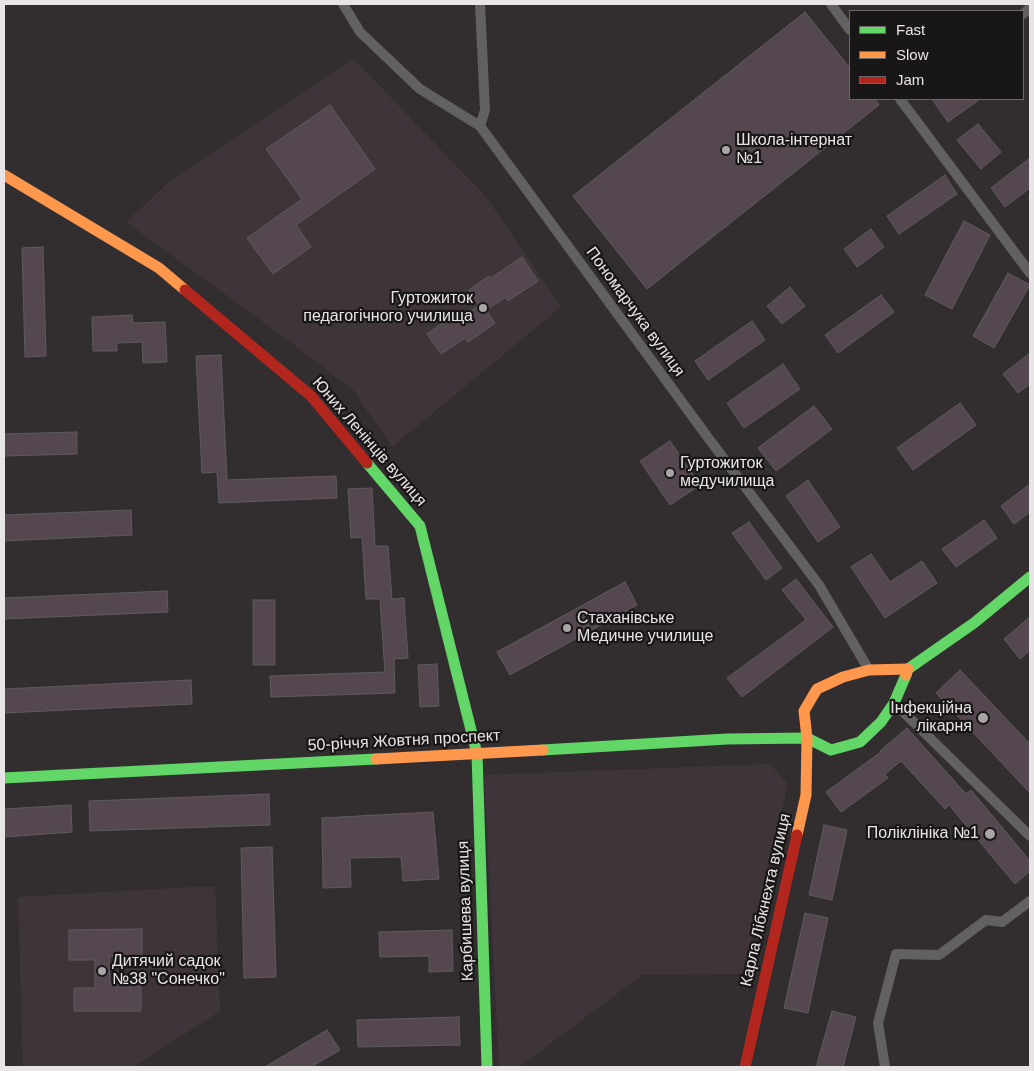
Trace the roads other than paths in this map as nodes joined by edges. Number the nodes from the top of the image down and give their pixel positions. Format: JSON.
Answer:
{"nodes":[{"id":1,"x":343,"y":4,"type":"edge"},
{"id":2,"x":480,"y":4,"type":"edge"},
{"id":3,"x":831,"y":4,"type":"edge"},
{"id":4,"x":849,"y":29,"type":"edge"},
{"id":5,"x":906,"y":101,"type":"edge"},
{"id":6,"x":480,"y":126,"type":"junction"},
{"id":7,"x":4,"y":175,"type":"edge"},
{"id":8,"x":1030,"y":273,"type":"edge"},
{"id":9,"x":1030,"y":577,"type":"edge"},
{"id":10,"x":869,"y":670,"type":"junction"},
{"id":11,"x":908,"y":670,"type":"junction"},
{"id":12,"x":894,"y":703,"type":"junction"},
{"id":13,"x":807,"y":738,"type":"junction"},
{"id":14,"x":477,"y":754,"type":"junction"},
{"id":15,"x":4,"y":778,"type":"edge"},
{"id":16,"x":1030,"y":836,"type":"edge"},
{"id":17,"x":1030,"y":901,"type":"edge"},
{"id":18,"x":487,"y":1067,"type":"edge"},
{"id":19,"x":745,"y":1067,"type":"edge"},
{"id":20,"x":885,"y":1067,"type":"edge"}],
"edges":[{"from":1,"to":6,"type":"street","name":"Пономарчука вулиця"},
{"from":2,"to":6,"type":"street"},
{"from":3,"to":4,"type":"street"},
{"from":5,"to":8,"type":"street"},
{"from":6,"to":10,"type":"street","name":"Пономарчука вулиця"},
{"from":7,"to":14,"type":"street","name":"Юних Ленінців вулиця"},
{"from":9,"to":11,"type":"street"},
{"from":10,"to":11,"type":"street","name":"Карла Лібкнехта вулиця"},
{"from":10,"to":13,"type":"street","name":"Карла Лібкнехта вулиця"},
{"from":11,"to":12,"type":"street"},
{"from":12,"to":13,"type":"street"},
{"from":12,"to":16,"type":"street"},
{"from":13,"to":14,"type":"street","name":"50-річчя Жовтня проспект"},
{"from":13,"to":19,"type":"street","name":"Карла Лібкнехта вулиця"},
{"from":14,"to":15,"type":"street","name":"50-річчя Жовтня проспект"},
{"from":14,"to":18,"type":"street","name":"Карбишева вулиця"},
{"from":17,"to":20,"type":"street"}]}
